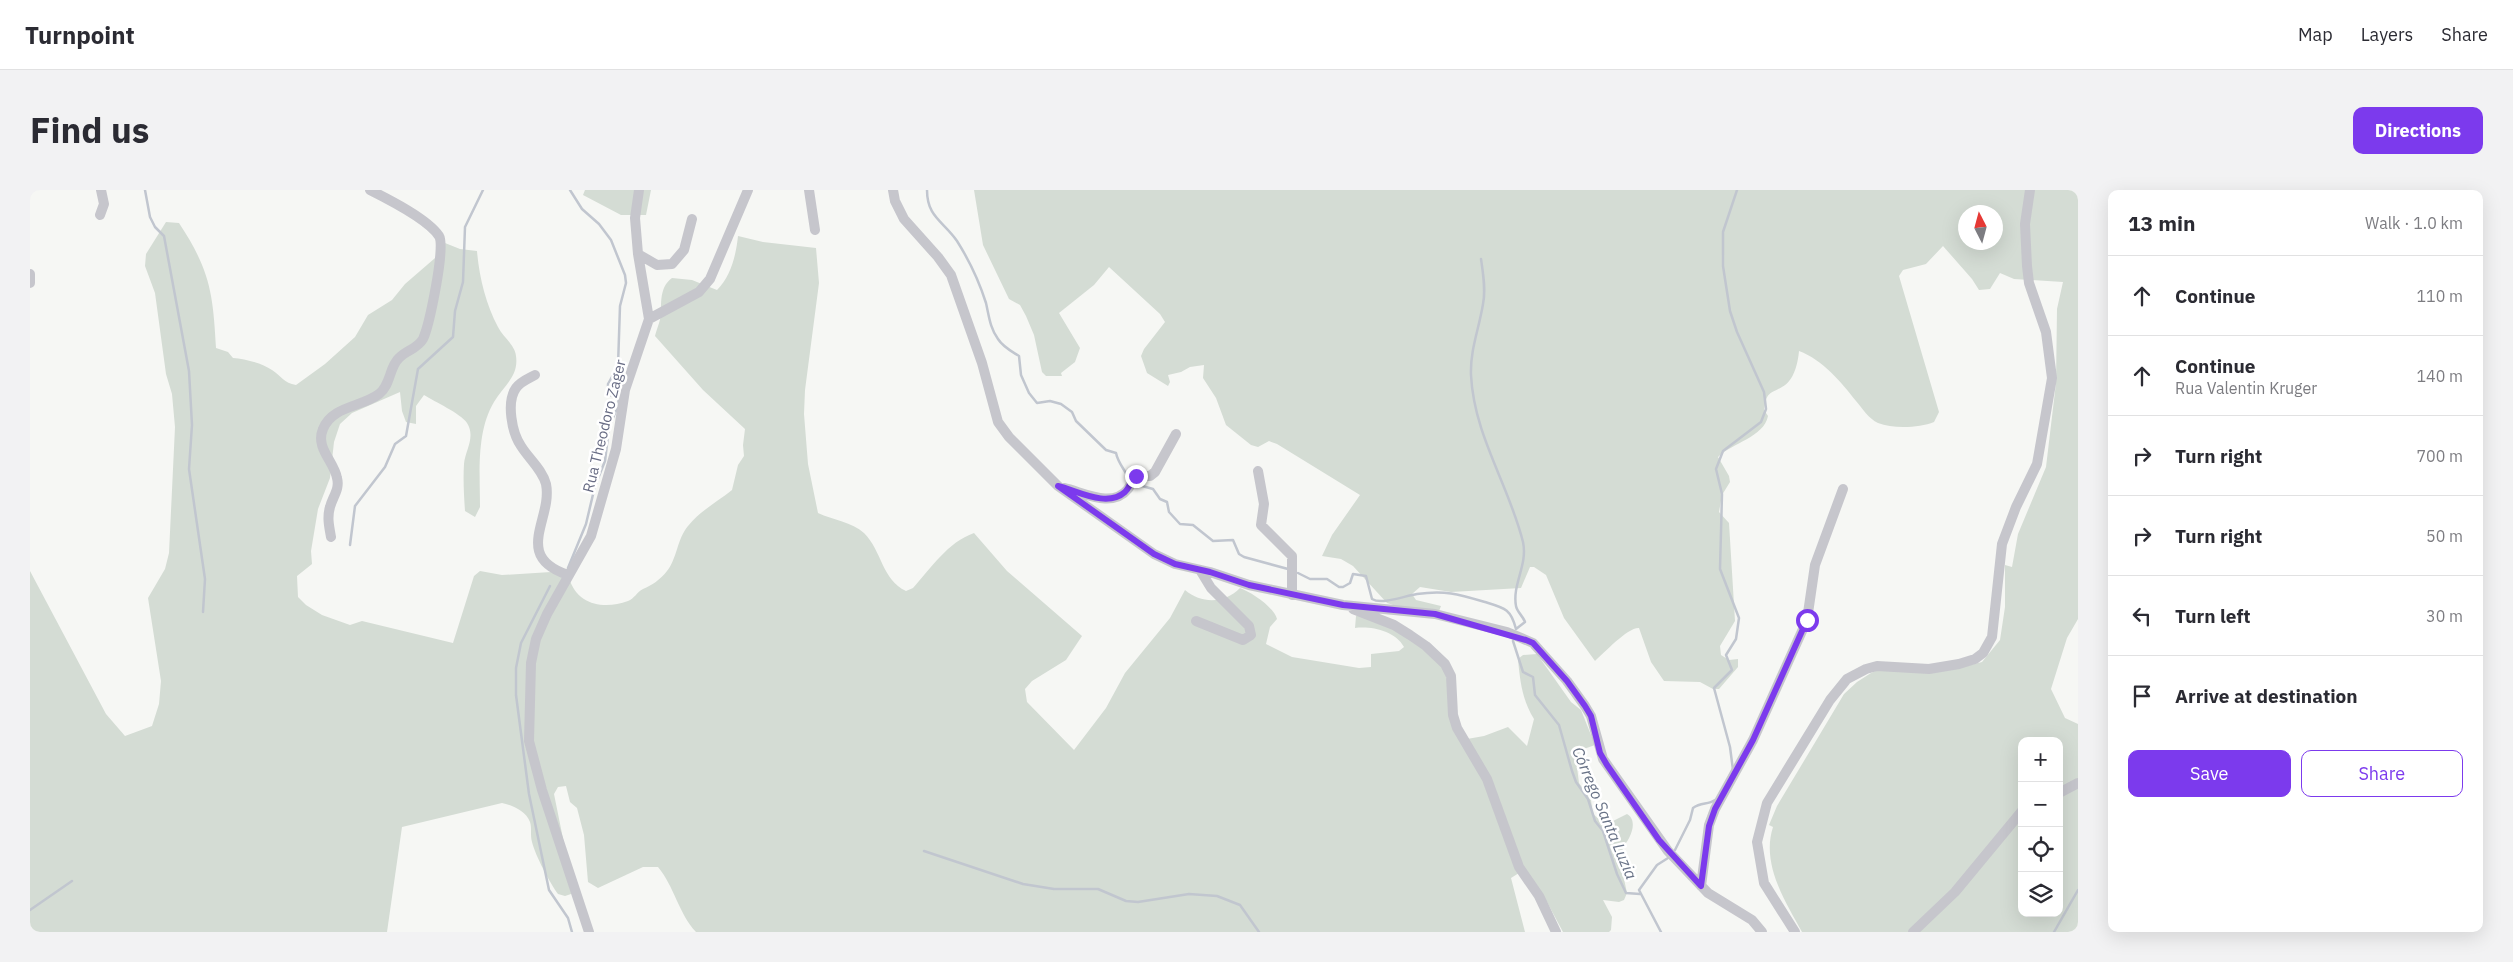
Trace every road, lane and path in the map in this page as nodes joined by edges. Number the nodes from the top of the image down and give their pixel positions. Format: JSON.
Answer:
{"nodes":[{"id":1,"x":101,"y":190,"type":"edge"},
{"id":2,"x":370,"y":190,"type":"edge"},
{"id":3,"x":639,"y":190,"type":"edge"},
{"id":4,"x":748,"y":190,"type":"edge"},
{"id":5,"x":809,"y":190,"type":"edge"},
{"id":6,"x":893,"y":190,"type":"edge"},
{"id":7,"x":2030,"y":190,"type":"edge"},
{"id":8,"x":100,"y":216,"type":"dead end"},
{"id":9,"x":692,"y":219,"type":"dead end"},
{"id":10,"x":816,"y":230,"type":"dead end"},
{"id":11,"x":638,"y":254,"type":"junction"},
{"id":12,"x":30,"y":274,"type":"edge"},
{"id":13,"x":30,"y":283,"type":"edge"},
{"id":14,"x":649,"y":319,"type":"junction"},
{"id":15,"x":535,"y":375,"type":"dead end"},
{"id":16,"x":1176,"y":434,"type":"dead end"},
{"id":17,"x":1258,"y":471,"type":"dead end"},
{"id":18,"x":1058,"y":486,"type":"junction"},
{"id":19,"x":1843,"y":489,"type":"dead end"},
{"id":20,"x":331,"y":536,"type":"dead end"},
{"id":21,"x":1200,"y":570,"type":"junction"},
{"id":22,"x":568,"y":576,"type":"junction"},
{"id":23,"x":1292,"y":595,"type":"junction"},
{"id":24,"x":1343,"y":605,"type":"junction"},
{"id":25,"x":1196,"y":621,"type":"dead end"},
{"id":26,"x":2078,"y":783,"type":"edge"},
{"id":27,"x":2063,"y":791,"type":"edge"},
{"id":28,"x":2018,"y":817,"type":"edge"},
{"id":29,"x":1701,"y":886,"type":"junction"},
{"id":30,"x":589,"y":932,"type":"edge"},
{"id":31,"x":1556,"y":932,"type":"edge"},
{"id":32,"x":1762,"y":932,"type":"edge"},
{"id":33,"x":1795,"y":932,"type":"edge"},
{"id":34,"x":1913,"y":932,"type":"edge"}],
"edges":[{"from":1,"to":8,"type":"street"},
{"from":2,"to":20,"type":"street"},
{"from":3,"to":11,"type":"street","name":"Rua Theodoro Zager"},
{"from":4,"to":14,"type":"street"},
{"from":5,"to":10,"type":"street"},
{"from":6,"to":18,"type":"street"},
{"from":7,"to":33,"type":"street"},
{"from":9,"to":11,"type":"street"},
{"from":11,"to":14,"type":"street","name":"Rua Theodoro Zager"},
{"from":12,"to":13,"type":"street"},
{"from":14,"to":22,"type":"street","name":"Rua Theodoro Zager"},
{"from":15,"to":22,"type":"street"},
{"from":16,"to":18,"type":"street"},
{"from":17,"to":23,"type":"street"},
{"from":18,"to":21,"type":"street"},
{"from":19,"to":29,"type":"street"},
{"from":21,"to":23,"type":"street"},
{"from":21,"to":25,"type":"street"},
{"from":22,"to":30,"type":"street","name":"Rua Theodoro Zager"},
{"from":23,"to":24,"type":"street"},
{"from":24,"to":29,"type":"street"},
{"from":24,"to":31,"type":"street"},
{"from":26,"to":27,"type":"street"},
{"from":28,"to":34,"type":"street"},
{"from":29,"to":32,"type":"street"}]}
